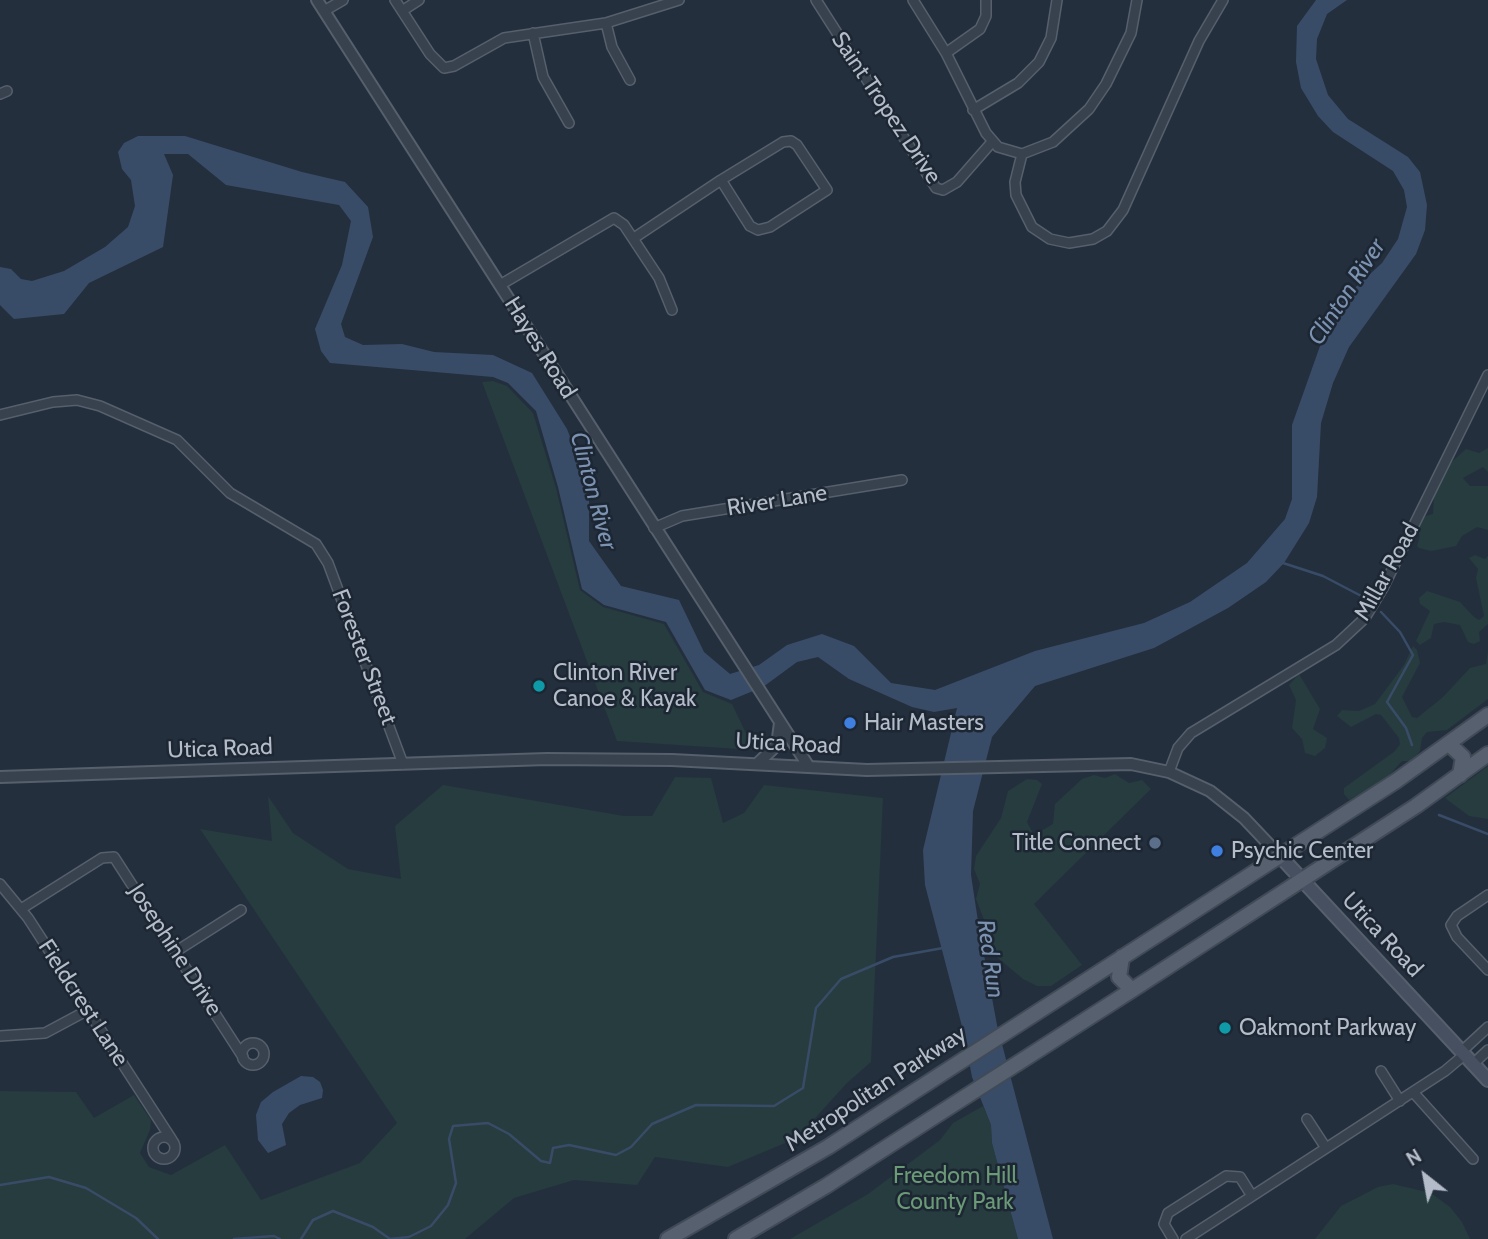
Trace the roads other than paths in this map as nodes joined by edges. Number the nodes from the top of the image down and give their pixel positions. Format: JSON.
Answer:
{"nodes":[{"id":1,"x":317,"y":0,"type":"edge"},
{"id":2,"x":343,"y":0,"type":"edge"},
{"id":3,"x":395,"y":0,"type":"edge"},
{"id":4,"x":419,"y":0,"type":"edge"},
{"id":5,"x":679,"y":0,"type":"edge"},
{"id":6,"x":816,"y":0,"type":"edge"},
{"id":7,"x":913,"y":0,"type":"edge"},
{"id":8,"x":986,"y":0,"type":"edge"},
{"id":9,"x":1057,"y":0,"type":"edge"},
{"id":10,"x":1137,"y":0,"type":"edge"},
{"id":11,"x":1223,"y":0,"type":"edge"},
{"id":12,"x":324,"y":11,"type":"junction"},
{"id":13,"x":402,"y":11,"type":"junction"},
{"id":14,"x":606,"y":23,"type":"junction"},
{"id":15,"x":533,"y":33,"type":"junction"},
{"id":16,"x":946,"y":53,"type":"junction"},
{"id":17,"x":630,"y":80,"type":"dead end"},
{"id":18,"x":973,"y":110,"type":"junction"},
{"id":19,"x":569,"y":123,"type":"dead end"},
{"id":20,"x":992,"y":142,"type":"junction"},
{"id":21,"x":1022,"y":154,"type":"junction"},
{"id":22,"x":721,"y":180,"type":"junction"},
{"id":23,"x":634,"y":238,"type":"junction"},
{"id":24,"x":500,"y":285,"type":"junction"},
{"id":25,"x":672,"y":310,"type":"dead end"},
{"id":26,"x":1488,"y":375,"type":"edge"},
{"id":27,"x":0,"y":415,"type":"edge"},
{"id":28,"x":902,"y":480,"type":"dead end"},
{"id":29,"x":654,"y":528,"type":"junction"},
{"id":30,"x":1488,"y":715,"type":"edge"},
{"id":31,"x":780,"y":723,"type":"junction"},
{"id":32,"x":1448,"y":744,"type":"junction"},
{"id":33,"x":1488,"y":754,"type":"edge"},
{"id":34,"x":758,"y":763,"type":"junction"},
{"id":35,"x":403,"y":764,"type":"junction"},
{"id":36,"x":809,"y":767,"type":"junction"},
{"id":37,"x":1169,"y":772,"type":"junction"},
{"id":38,"x":1460,"y":775,"type":"junction"},
{"id":39,"x":0,"y":776,"type":"edge"},
{"id":40,"x":1280,"y":856,"type":"junction"},
{"id":41,"x":1303,"y":879,"type":"junction"},
{"id":42,"x":0,"y":884,"type":"edge"},
{"id":43,"x":1488,"y":895,"type":"edge"},
{"id":44,"x":22,"y":909,"type":"junction"},
{"id":45,"x":241,"y":910,"type":"dead end"},
{"id":46,"x":175,"y":952,"type":"junction"},
{"id":47,"x":1122,"y":957,"type":"junction"},
{"id":48,"x":1488,"y":970,"type":"edge"},
{"id":49,"x":1132,"y":990,"type":"junction"},
{"id":50,"x":88,"y":1010,"type":"junction"},
{"id":51,"x":1488,"y":1027,"type":"edge"},
{"id":52,"x":0,"y":1036,"type":"edge"},
{"id":53,"x":235,"y":1043,"type":"junction"},
{"id":54,"x":248,"y":1044,"type":"junction"},
{"id":55,"x":1488,"y":1050,"type":"edge"},
{"id":56,"x":243,"y":1057,"type":"junction"},
{"id":57,"x":1466,"y":1057,"type":"junction"},
{"id":58,"x":1381,"y":1071,"type":"dead end"},
{"id":59,"x":1488,"y":1080,"type":"edge"},
{"id":60,"x":1413,"y":1092,"type":"junction"},
{"id":61,"x":1400,"y":1101,"type":"junction"},
{"id":62,"x":1307,"y":1119,"type":"dead end"},
{"id":63,"x":162,"y":1125,"type":"junction"},
{"id":64,"x":159,"y":1139,"type":"junction"},
{"id":65,"x":172,"y":1140,"type":"junction"},
{"id":66,"x":1326,"y":1149,"type":"junction"},
{"id":67,"x":1473,"y":1159,"type":"dead end"},
{"id":68,"x":1252,"y":1196,"type":"junction"},
{"id":69,"x":675,"y":1238,"type":"edge"},
{"id":70,"x":736,"y":1239,"type":"edge"},
{"id":71,"x":1173,"y":1239,"type":"edge"},
{"id":72,"x":1186,"y":1239,"type":"edge"}],
"edges":[{"from":1,"to":12,"type":"street","name":"Hayes Road"},
{"from":2,"to":12,"type":"street"},
{"from":3,"to":13,"type":"street"},
{"from":4,"to":13,"type":"street"},
{"from":5,"to":14,"type":"street"},
{"from":6,"to":20,"type":"street","name":"Saint Tropez Drive"},
{"from":7,"to":16,"type":"street"},
{"from":8,"to":16,"type":"street"},
{"from":9,"to":18,"type":"street"},
{"from":10,"to":21,"type":"street"},
{"from":11,"to":21,"type":"street"},
{"from":12,"to":24,"type":"street","name":"Hayes Road"},
{"from":13,"to":15,"type":"street"},
{"from":14,"to":15,"type":"street"},
{"from":14,"to":17,"type":"street"},
{"from":15,"to":19,"type":"street"},
{"from":16,"to":18,"type":"street"},
{"from":18,"to":20,"type":"street"},
{"from":20,"to":21,"type":"street"},
{"from":22,"to":22,"type":"street"},
{"from":22,"to":23,"type":"street"},
{"from":23,"to":24,"type":"street"},
{"from":23,"to":25,"type":"street"},
{"from":24,"to":29,"type":"street","name":"Hayes Road"},
{"from":26,"to":37,"type":"street","name":"Millar Road"},
{"from":27,"to":35,"type":"street","name":"Forester Street"},
{"from":28,"to":29,"type":"street","name":"River Lane"},
{"from":29,"to":31,"type":"street","name":"Hayes Road"},
{"from":30,"to":32,"type":"main road","name":"Metropolitan Parkway"},
{"from":31,"to":34,"type":"street"},
{"from":31,"to":36,"type":"street","name":"Hayes Road"},
{"from":32,"to":38,"type":"main road"},
{"from":32,"to":40,"type":"main road","name":"Metropolitan Parkway"},
{"from":33,"to":38,"type":"main road"},
{"from":34,"to":35,"type":"street","name":"Utica Road"},
{"from":34,"to":36,"type":"street","name":"Utica Road"},
{"from":35,"to":39,"type":"street","name":"Utica Road"},
{"from":36,"to":37,"type":"street","name":"Utica Road"},
{"from":37,"to":40,"type":"street","name":"Utica Road"},
{"from":38,"to":41,"type":"main road"},
{"from":40,"to":41,"type":"main road","name":"Utica Road"},
{"from":40,"to":47,"type":"main road","name":"Metropolitan Parkway"},
{"from":41,"to":49,"type":"main road"},
{"from":41,"to":57,"type":"main road","name":"Utica Road"},
{"from":42,"to":44,"type":"street","name":"Fieldcrest Lane"},
{"from":43,"to":48,"type":"street"},
{"from":44,"to":46,"type":"street","name":"Josephine Drive"},
{"from":44,"to":50,"type":"street","name":"Fieldcrest Lane"},
{"from":45,"to":46,"type":"street"},
{"from":46,"to":53,"type":"street","name":"Josephine Drive"},
{"from":47,"to":49,"type":"main road"},
{"from":47,"to":69,"type":"main road","name":"Metropolitan Parkway"},
{"from":49,"to":70,"type":"main road"},
{"from":50,"to":52,"type":"street"},
{"from":50,"to":63,"type":"street","name":"Fieldcrest Lane"},
{"from":51,"to":57,"type":"street"},
{"from":53,"to":54,"type":"street"},
{"from":53,"to":56,"type":"street","name":"Josephine Drive"},
{"from":54,"to":56,"type":"street"},
{"from":54,"to":56,"type":"street"},
{"from":55,"to":57,"type":"street"},
{"from":57,"to":59,"type":"main road","name":"Utica Road"},
{"from":57,"to":60,"type":"street"},
{"from":58,"to":61,"type":"street"},
{"from":60,"to":61,"type":"street"},
{"from":60,"to":67,"type":"street"},
{"from":61,"to":66,"type":"street"},
{"from":62,"to":66,"type":"street"},
{"from":63,"to":64,"type":"street"},
{"from":63,"to":65,"type":"street","name":"Fieldcrest Lane"},
{"from":64,"to":65,"type":"street"},
{"from":64,"to":65,"type":"street"},
{"from":66,"to":68,"type":"street"},
{"from":68,"to":71,"type":"street"},
{"from":68,"to":72,"type":"street"}]}
